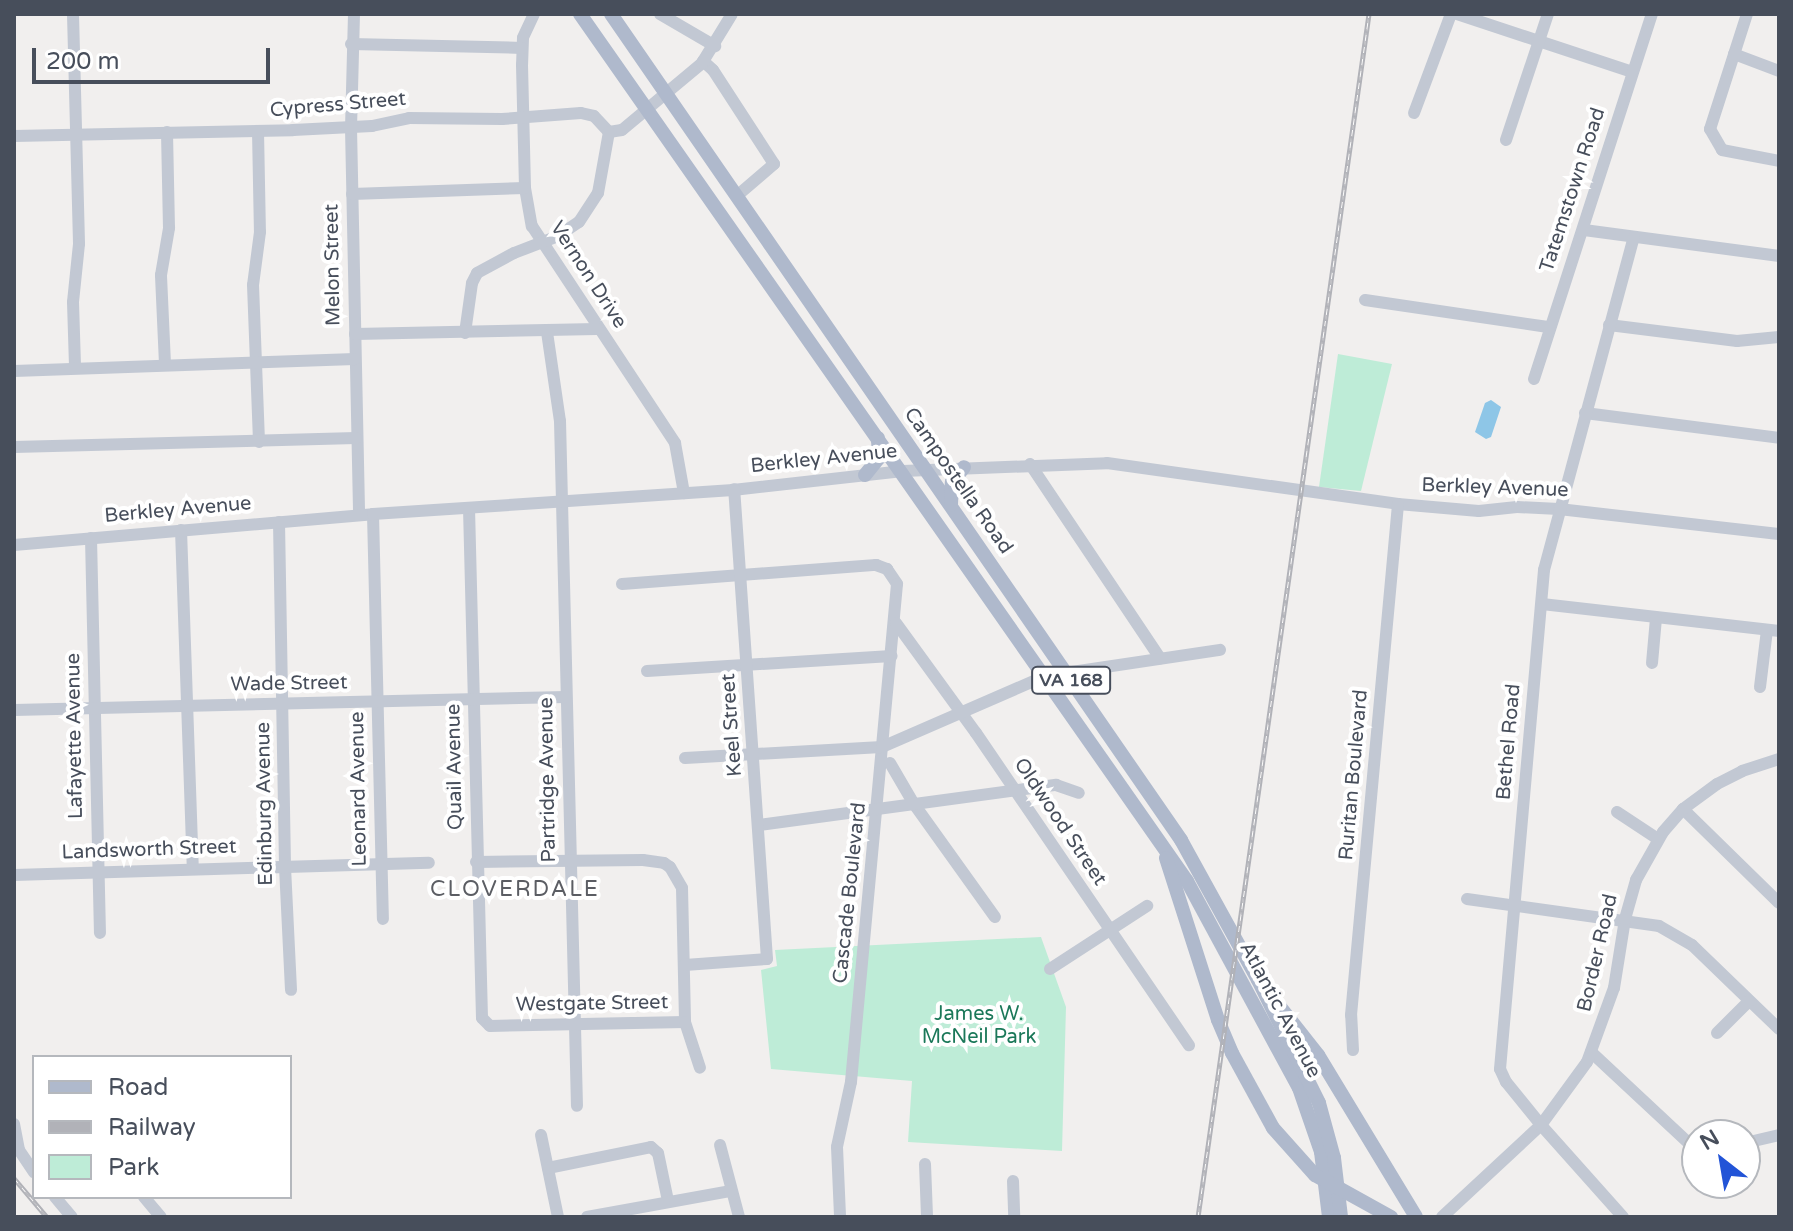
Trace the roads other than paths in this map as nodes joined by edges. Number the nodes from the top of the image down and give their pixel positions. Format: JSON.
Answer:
{"nodes":[{"id":1,"x":73,"y":14,"type":"edge"},
{"id":2,"x":354,"y":14,"type":"edge"},
{"id":3,"x":534,"y":14,"type":"edge"},
{"id":4,"x":580,"y":14,"type":"edge"},
{"id":5,"x":611,"y":14,"type":"edge"},
{"id":6,"x":660,"y":14,"type":"edge"},
{"id":7,"x":732,"y":14,"type":"edge"},
{"id":8,"x":1454,"y":14,"type":"edge"},
{"id":9,"x":1548,"y":14,"type":"edge"},
{"id":10,"x":1652,"y":14,"type":"edge"},
{"id":11,"x":1747,"y":14,"type":"edge"},
{"id":12,"x":1539,"y":41,"type":"junction"},
{"id":13,"x":351,"y":44,"type":"junction"},
{"id":14,"x":715,"y":46,"type":"junction"},
{"id":15,"x":522,"y":48,"type":"junction"},
{"id":16,"x":1734,"y":54,"type":"junction"},
{"id":17,"x":703,"y":61,"type":"junction"},
{"id":18,"x":1779,"y":71,"type":"edge"},
{"id":19,"x":1632,"y":72,"type":"junction"},
{"id":20,"x":669,"y":94,"type":"junction"},
{"id":21,"x":650,"y":109,"type":"junction"},
{"id":22,"x":1414,"y":113,"type":"dead end"},
{"id":23,"x":523,"y":117,"type":"junction"},
{"id":24,"x":351,"y":128,"type":"junction"},
{"id":25,"x":258,"y":131,"type":"junction"},
{"id":26,"x":167,"y":132,"type":"junction"},
{"id":27,"x":609,"y":132,"type":"junction"},
{"id":28,"x":76,"y":135,"type":"junction"},
{"id":29,"x":14,"y":136,"type":"edge"},
{"id":30,"x":1506,"y":140,"type":"dead end"},
{"id":31,"x":1779,"y":161,"type":"edge"},
{"id":32,"x":525,"y":188,"type":"junction"},
{"id":33,"x":352,"y":194,"type":"junction"},
{"id":34,"x":738,"y":195,"type":"junction"},
{"id":35,"x":1584,"y":230,"type":"junction"},
{"id":36,"x":1634,"y":237,"type":"junction"},
{"id":37,"x":541,"y":242,"type":"junction"},
{"id":38,"x":1779,"y":256,"type":"edge"},
{"id":39,"x":1365,"y":300,"type":"dead end"},
{"id":40,"x":1609,"y":325,"type":"junction"},
{"id":41,"x":1548,"y":327,"type":"junction"},
{"id":42,"x":597,"y":329,"type":"junction"},
{"id":43,"x":547,"y":332,"type":"junction"},
{"id":44,"x":465,"y":333,"type":"junction"},
{"id":45,"x":355,"y":334,"type":"junction"},
{"id":46,"x":1779,"y":337,"type":"edge"},
{"id":47,"x":355,"y":359,"type":"junction"},
{"id":48,"x":256,"y":361,"type":"junction"},
{"id":49,"x":165,"y":364,"type":"junction"},
{"id":50,"x":75,"y":367,"type":"junction"},
{"id":51,"x":14,"y":371,"type":"edge"},
{"id":52,"x":1534,"y":379,"type":"dead end"},
{"id":53,"x":1585,"y":413,"type":"junction"},
{"id":54,"x":878,"y":434,"type":"junction"},
{"id":55,"x":356,"y":438,"type":"junction"},
{"id":56,"x":1779,"y":438,"type":"edge"},
{"id":57,"x":259,"y":442,"type":"junction"},
{"id":58,"x":14,"y":447,"type":"edge"},
{"id":59,"x":1030,"y":464,"type":"junction"},
{"id":60,"x":964,"y":467,"type":"junction"},
{"id":61,"x":925,"y":469,"type":"junction"},
{"id":62,"x":903,"y":471,"type":"junction"},
{"id":63,"x":865,"y":475,"type":"junction"},
{"id":64,"x":734,"y":489,"type":"junction"},
{"id":65,"x":684,"y":493,"type":"junction"},
{"id":66,"x":562,"y":501,"type":"junction"},
{"id":67,"x":1398,"y":504,"type":"junction"},
{"id":68,"x":951,"y":506,"type":"junction"},
{"id":69,"x":469,"y":508,"type":"junction"},
{"id":70,"x":1559,"y":509,"type":"junction"},
{"id":71,"x":373,"y":514,"type":"junction"},
{"id":72,"x":359,"y":515,"type":"junction"},
{"id":73,"x":279,"y":522,"type":"junction"},
{"id":74,"x":181,"y":530,"type":"junction"},
{"id":75,"x":1779,"y":534,"type":"edge"},
{"id":76,"x":91,"y":538,"type":"junction"},
{"id":77,"x":14,"y":545,"type":"edge"},
{"id":78,"x":741,"y":578,"type":"junction"},
{"id":79,"x":622,"y":584,"type":"dead end"},
{"id":80,"x":1542,"y":604,"type":"junction"},
{"id":81,"x":1656,"y":618,"type":"junction"},
{"id":82,"x":896,"y":623,"type":"junction"},
{"id":83,"x":1773,"y":631,"type":"edge"},
{"id":84,"x":1220,"y":650,"type":"dead end"},
{"id":85,"x":892,"y":656,"type":"junction"},
{"id":86,"x":1160,"y":658,"type":"junction"},
{"id":87,"x":1652,"y":663,"type":"dead end"},
{"id":88,"x":747,"y":666,"type":"junction"},
{"id":89,"x":647,"y":671,"type":"dead end"},
{"id":90,"x":1066,"y":672,"type":"junction"},
{"id":91,"x":1045,"y":676,"type":"junction"},
{"id":92,"x":1760,"y":687,"type":"dead end"},
{"id":93,"x":566,"y":697,"type":"junction"},
{"id":94,"x":474,"y":699,"type":"junction"},
{"id":95,"x":377,"y":702,"type":"junction"},
{"id":96,"x":284,"y":705,"type":"junction"},
{"id":97,"x":189,"y":706,"type":"junction"},
{"id":98,"x":94,"y":708,"type":"junction"},
{"id":99,"x":14,"y":710,"type":"edge"},
{"id":100,"x":961,"y":714,"type":"junction"},
{"id":101,"x":882,"y":747,"type":"junction"},
{"id":102,"x":754,"y":755,"type":"junction"},
{"id":103,"x":685,"y":758,"type":"dead end"},
{"id":104,"x":1779,"y":759,"type":"edge"},
{"id":105,"x":890,"y":763,"type":"dead end"},
{"id":106,"x":1014,"y":790,"type":"junction"},
{"id":107,"x":1079,"y":793,"type":"dead end"},
{"id":108,"x":914,"y":804,"type":"junction"},
{"id":109,"x":878,"y":808,"type":"junction"},
{"id":110,"x":1683,"y":809,"type":"junction"},
{"id":111,"x":1617,"y":812,"type":"dead end"},
{"id":112,"x":759,"y":825,"type":"junction"},
{"id":113,"x":1157,"y":836,"type":"junction"},
{"id":114,"x":1658,"y":839,"type":"junction"},
{"id":115,"x":570,"y":860,"type":"junction"},
{"id":116,"x":476,"y":862,"type":"junction"},
{"id":117,"x":429,"y":863,"type":"dead end"},
{"id":118,"x":381,"y":864,"type":"junction"},
{"id":119,"x":285,"y":867,"type":"junction"},
{"id":120,"x":193,"y":868,"type":"junction"},
{"id":121,"x":98,"y":872,"type":"junction"},
{"id":122,"x":14,"y":875,"type":"edge"},
{"id":123,"x":1467,"y":899,"type":"dead end"},
{"id":124,"x":1779,"y":903,"type":"edge"},
{"id":125,"x":1514,"y":904,"type":"junction"},
{"id":126,"x":1147,"y":906,"type":"dead end"},
{"id":127,"x":995,"y":917,"type":"dead end"},
{"id":128,"x":383,"y":919,"type":"dead end"},
{"id":129,"x":1625,"y":919,"type":"junction"},
{"id":130,"x":1110,"y":929,"type":"junction"},
{"id":131,"x":100,"y":933,"type":"dead end"},
{"id":132,"x":685,"y":965,"type":"junction"},
{"id":133,"x":1050,"y":969,"type":"dead end"},
{"id":134,"x":1258,"y":980,"type":"junction"},
{"id":135,"x":291,"y":990,"type":"dead end"},
{"id":136,"x":1749,"y":1001,"type":"junction"},
{"id":137,"x":685,"y":1022,"type":"junction"},
{"id":138,"x":486,"y":1024,"type":"joint"},
{"id":139,"x":575,"y":1025,"type":"junction"},
{"id":140,"x":1779,"y":1029,"type":"edge"},
{"id":141,"x":1717,"y":1033,"type":"dead end"},
{"id":142,"x":1189,"y":1045,"type":"dead end"},
{"id":143,"x":1353,"y":1050,"type":"dead end"},
{"id":144,"x":1591,"y":1052,"type":"junction"},
{"id":145,"x":700,"y":1068,"type":"dead end"},
{"id":146,"x":577,"y":1106,"type":"dead end"},
{"id":147,"x":14,"y":1124,"type":"edge"},
{"id":148,"x":1541,"y":1125,"type":"junction"},
{"id":149,"x":541,"y":1135,"type":"dead end"},
{"id":150,"x":1681,"y":1136,"type":"edge"},
{"id":151,"x":720,"y":1145,"type":"dead end"},
{"id":152,"x":1328,"y":1155,"type":"junction"},
{"id":153,"x":925,"y":1164,"type":"dead end"},
{"id":154,"x":548,"y":1168,"type":"junction"},
{"id":155,"x":32,"y":1169,"type":"edge"},
{"id":156,"x":1013,"y":1181,"type":"dead end"},
{"id":157,"x":730,"y":1191,"type":"junction"},
{"id":158,"x":57,"y":1199,"type":"edge"},
{"id":159,"x":146,"y":1199,"type":"edge"},
{"id":160,"x":668,"y":1201,"type":"junction"},
{"id":161,"x":643,"y":1212,"type":"edge"},
{"id":162,"x":72,"y":1217,"type":"edge"},
{"id":163,"x":161,"y":1217,"type":"edge"},
{"id":164,"x":558,"y":1217,"type":"edge"},
{"id":165,"x":587,"y":1217,"type":"edge"},
{"id":166,"x":739,"y":1217,"type":"edge"},
{"id":167,"x":840,"y":1217,"type":"edge"},
{"id":168,"x":927,"y":1217,"type":"edge"},
{"id":169,"x":1014,"y":1217,"type":"edge"},
{"id":170,"x":1329,"y":1217,"type":"edge"},
{"id":171,"x":1341,"y":1217,"type":"edge"},
{"id":172,"x":1391,"y":1217,"type":"edge"},
{"id":173,"x":1416,"y":1217,"type":"edge"},
{"id":174,"x":1442,"y":1217,"type":"edge"},
{"id":175,"x":1623,"y":1217,"type":"edge"}],
"edges":[{"from":1,"to":28,"type":"street"},
{"from":2,"to":13,"type":"street","name":"Melon Street"},
{"from":3,"to":15,"type":"street","name":"Vernon Drive"},
{"from":4,"to":21,"type":"main road","name":"Campostella Road","number":"VA 168"},
{"from":5,"to":20,"type":"main road","name":"Campostella Road","number":"VA 168"},
{"from":6,"to":14,"type":"street"},
{"from":7,"to":14,"type":"street"},
{"from":8,"to":12,"type":"street"},
{"from":8,"to":22,"type":"street"},
{"from":9,"to":12,"type":"street"},
{"from":10,"to":19,"type":"street","name":"Tatemstown Road"},
{"from":11,"to":16,"type":"street"},
{"from":12,"to":19,"type":"street"},
{"from":12,"to":30,"type":"street"},
{"from":13,"to":15,"type":"street"},
{"from":13,"to":24,"type":"street","name":"Melon Street"},
{"from":14,"to":17,"type":"street"},
{"from":15,"to":23,"type":"street","name":"Vernon Drive"},
{"from":16,"to":18,"type":"street"},
{"from":16,"to":31,"type":"street"},
{"from":17,"to":20,"type":"street"},
{"from":17,"to":34,"type":"street"},
{"from":19,"to":35,"type":"street","name":"Tatemstown Road"},
{"from":20,"to":21,"type":"street"},
{"from":20,"to":34,"type":"main road","name":"Campostella Road","number":"VA 168"},
{"from":21,"to":27,"type":"street"},
{"from":21,"to":54,"type":"main road","name":"Campostella Road","number":"VA 168"},
{"from":23,"to":24,"type":"street","name":"Cypress Street"},
{"from":23,"to":27,"type":"street","name":"Cypress Street"},
{"from":23,"to":32,"type":"street","name":"Vernon Drive"},
{"from":24,"to":25,"type":"street","name":"Cypress Street"},
{"from":24,"to":33,"type":"street","name":"Melon Street"},
{"from":25,"to":26,"type":"street","name":"Cypress Street"},
{"from":25,"to":48,"type":"street"},
{"from":26,"to":28,"type":"street","name":"Cypress Street"},
{"from":26,"to":49,"type":"street"},
{"from":27,"to":37,"type":"street"},
{"from":28,"to":29,"type":"street","name":"Cypress Street"},
{"from":28,"to":50,"type":"street"},
{"from":32,"to":33,"type":"street"},
{"from":32,"to":37,"type":"street","name":"Vernon Drive"},
{"from":33,"to":45,"type":"street","name":"Melon Street"},
{"from":34,"to":61,"type":"main road","name":"Campostella Road","number":"VA 168"},
{"from":35,"to":36,"type":"street"},
{"from":35,"to":41,"type":"street","name":"Tatemstown Road"},
{"from":36,"to":38,"type":"street"},
{"from":36,"to":40,"type":"street","name":"Bethel Road"},
{"from":37,"to":42,"type":"street","name":"Vernon Drive"},
{"from":37,"to":44,"type":"street"},
{"from":39,"to":41,"type":"street"},
{"from":40,"to":46,"type":"street"},
{"from":40,"to":53,"type":"street","name":"Bethel Road"},
{"from":41,"to":52,"type":"street","name":"Tatemstown Road"},
{"from":42,"to":43,"type":"street"},
{"from":42,"to":65,"type":"street","name":"Vernon Drive"},
{"from":43,"to":44,"type":"street"},
{"from":43,"to":66,"type":"street","name":"Partridge Avenue"},
{"from":44,"to":45,"type":"street"},
{"from":45,"to":47,"type":"street","name":"Melon Street"},
{"from":47,"to":48,"type":"street"},
{"from":47,"to":55,"type":"street","name":"Melon Street"},
{"from":48,"to":49,"type":"street"},
{"from":48,"to":57,"type":"street"},
{"from":49,"to":50,"type":"street"},
{"from":50,"to":51,"type":"street"},
{"from":53,"to":56,"type":"street"},
{"from":53,"to":70,"type":"street","name":"Bethel Road"},
{"from":54,"to":62,"type":"main road","name":"Campostella Road","number":"VA 168"},
{"from":54,"to":63,"type":"main road"},
{"from":55,"to":57,"type":"street"},
{"from":55,"to":72,"type":"street","name":"Melon Street"},
{"from":57,"to":58,"type":"street"},
{"from":59,"to":60,"type":"street","name":"Berkley Avenue"},
{"from":59,"to":67,"type":"street","name":"Berkley Avenue"},
{"from":59,"to":86,"type":"street"},
{"from":60,"to":61,"type":"street","name":"Berkley Avenue"},
{"from":60,"to":68,"type":"main road"},
{"from":61,"to":62,"type":"street","name":"Berkley Avenue"},
{"from":61,"to":68,"type":"main road","name":"Campostella Road","number":"VA 168"},
{"from":62,"to":63,"type":"street","name":"Berkley Avenue"},
{"from":62,"to":91,"type":"main road","name":"Campostella Road","number":"VA 168"},
{"from":63,"to":64,"type":"street","name":"Berkley Avenue"},
{"from":64,"to":65,"type":"street","name":"Berkley Avenue"},
{"from":64,"to":78,"type":"street","name":"Keel Street"},
{"from":65,"to":66,"type":"street","name":"Berkley Avenue"},
{"from":66,"to":69,"type":"street","name":"Berkley Avenue"},
{"from":66,"to":93,"type":"street","name":"Partridge Avenue"},
{"from":67,"to":70,"type":"street","name":"Berkley Avenue"},
{"from":67,"to":143,"type":"street","name":"Ruritan Boulevard"},
{"from":68,"to":90,"type":"main road","name":"Campostella Road","number":"VA 168"},
{"from":69,"to":71,"type":"street","name":"Berkley Avenue"},
{"from":69,"to":94,"type":"street","name":"Quail Avenue"},
{"from":70,"to":75,"type":"street","name":"Berkley Avenue"},
{"from":70,"to":80,"type":"street","name":"Bethel Road"},
{"from":71,"to":72,"type":"street","name":"Berkley Avenue"},
{"from":71,"to":95,"type":"street","name":"Leonard Avenue"},
{"from":72,"to":73,"type":"street","name":"Berkley Avenue"},
{"from":73,"to":74,"type":"street","name":"Berkley Avenue"},
{"from":73,"to":96,"type":"street","name":"Edinburg Avenue"},
{"from":74,"to":76,"type":"street","name":"Berkley Avenue"},
{"from":74,"to":97,"type":"street"},
{"from":76,"to":77,"type":"street","name":"Berkley Avenue"},
{"from":76,"to":98,"type":"street","name":"Lafayette Avenue"},
{"from":78,"to":79,"type":"street"},
{"from":78,"to":82,"type":"street","name":"Cascade Boulevard"},
{"from":78,"to":88,"type":"street","name":"Keel Street"},
{"from":80,"to":81,"type":"street"},
{"from":80,"to":125,"type":"street","name":"Bethel Road"},
{"from":81,"to":83,"type":"street"},
{"from":81,"to":87,"type":"street"},
{"from":82,"to":85,"type":"street","name":"Cascade Boulevard"},
{"from":82,"to":100,"type":"street","name":"Oldwood Street"},
{"from":83,"to":92,"type":"street"},
{"from":84,"to":86,"type":"street"},
{"from":85,"to":88,"type":"street"},
{"from":85,"to":101,"type":"street","name":"Cascade Boulevard"},
{"from":86,"to":90,"type":"street"},
{"from":88,"to":89,"type":"street"},
{"from":88,"to":102,"type":"street","name":"Keel Street"},
{"from":90,"to":91,"type":"street"},
{"from":90,"to":134,"type":"main road","name":"Campostella Road","number":"VA 168"},
{"from":91,"to":100,"type":"street"},
{"from":91,"to":113,"type":"main road","name":"Campostella Road","number":"VA 168"},
{"from":93,"to":94,"type":"street","name":"Wade Street"},
{"from":93,"to":115,"type":"street","name":"Partridge Avenue"},
{"from":94,"to":95,"type":"street","name":"Wade Street"},
{"from":94,"to":116,"type":"street","name":"Quail Avenue"},
{"from":95,"to":96,"type":"street","name":"Wade Street"},
{"from":95,"to":118,"type":"street","name":"Leonard Avenue"},
{"from":96,"to":97,"type":"street","name":"Wade Street"},
{"from":96,"to":119,"type":"street","name":"Edinburg Avenue"},
{"from":97,"to":98,"type":"street","name":"Wade Street"},
{"from":97,"to":120,"type":"street"},
{"from":98,"to":99,"type":"street","name":"Wade Street"},
{"from":98,"to":121,"type":"street","name":"Lafayette Avenue"},
{"from":100,"to":101,"type":"street"},
{"from":100,"to":106,"type":"street","name":"Oldwood Street"},
{"from":101,"to":102,"type":"street"},
{"from":101,"to":109,"type":"street","name":"Cascade Boulevard"},
{"from":102,"to":103,"type":"street"},
{"from":102,"to":112,"type":"street","name":"Keel Street"},
{"from":104,"to":110,"type":"street","name":"Border Road"},
{"from":105,"to":108,"type":"street"},
{"from":106,"to":107,"type":"street"},
{"from":106,"to":108,"type":"street"},
{"from":106,"to":130,"type":"street","name":"Oldwood Street"},
{"from":108,"to":109,"type":"street"},
{"from":108,"to":127,"type":"street"},
{"from":109,"to":112,"type":"street"},
{"from":109,"to":167,"type":"street","name":"Cascade Boulevard"},
{"from":110,"to":114,"type":"street","name":"Border Road"},
{"from":110,"to":124,"type":"street"},
{"from":111,"to":114,"type":"street"},
{"from":112,"to":132,"type":"street","name":"Keel Street"},
{"from":113,"to":152,"type":"main road","name":"Atlantic Avenue","number":"VA 168"},
{"from":113,"to":172,"type":"main road"},
{"from":114,"to":129,"type":"street","name":"Border Road"},
{"from":115,"to":116,"type":"street"},
{"from":115,"to":132,"type":"street","name":"Westgate Street"},
{"from":115,"to":139,"type":"street","name":"Partridge Avenue"},
{"from":116,"to":138,"type":"street","name":"Quail Avenue"},
{"from":117,"to":118,"type":"street","name":"Landsworth Street"},
{"from":118,"to":119,"type":"street","name":"Landsworth Street"},
{"from":118,"to":128,"type":"street","name":"Leonard Avenue"},
{"from":119,"to":120,"type":"street","name":"Landsworth Street"},
{"from":119,"to":135,"type":"street","name":"Edinburg Avenue"},
{"from":120,"to":121,"type":"street","name":"Landsworth Street"},
{"from":121,"to":122,"type":"street","name":"Landsworth Street"},
{"from":121,"to":131,"type":"street","name":"Lafayette Avenue"},
{"from":123,"to":125,"type":"street"},
{"from":125,"to":129,"type":"street"},
{"from":125,"to":148,"type":"street","name":"Bethel Road"},
{"from":126,"to":130,"type":"street"},
{"from":129,"to":136,"type":"street"},
{"from":129,"to":144,"type":"street","name":"Border Road"},
{"from":130,"to":133,"type":"street"},
{"from":130,"to":142,"type":"street","name":"Oldwood Street"},
{"from":132,"to":137,"type":"street","name":"Westgate Street"},
{"from":134,"to":152,"type":"main road","name":"Atlantic Avenue","number":"VA 168"},
{"from":134,"to":173,"type":"main road"},
{"from":136,"to":140,"type":"street"},
{"from":136,"to":141,"type":"street"},
{"from":137,"to":139,"type":"street","name":"Westgate Street"},
{"from":137,"to":145,"type":"street"},
{"from":138,"to":139,"type":"street","name":"Westgate Street"},
{"from":139,"to":146,"type":"street","name":"Partridge Avenue"},
{"from":144,"to":148,"type":"street","name":"Border Road"},
{"from":144,"to":150,"type":"street"},
{"from":147,"to":155,"type":"street"},
{"from":148,"to":174,"type":"street","name":"Border Road"},
{"from":148,"to":175,"type":"street","name":"Bethel Road"},
{"from":149,"to":154,"type":"street"},
{"from":151,"to":157,"type":"street"},
{"from":152,"to":170,"type":"main road","name":"Atlantic Avenue","number":"VA 168"},
{"from":152,"to":171,"type":"main road","name":"Atlantic Avenue","number":"VA 168"},
{"from":153,"to":168,"type":"street"},
{"from":154,"to":160,"type":"street"},
{"from":154,"to":164,"type":"street"},
{"from":156,"to":169,"type":"street"},
{"from":157,"to":160,"type":"street"},
{"from":157,"to":166,"type":"street"},
{"from":158,"to":162,"type":"street"},
{"from":159,"to":163,"type":"street"},
{"from":160,"to":161,"type":"street"},
{"from":161,"to":165,"type":"street"}]}
